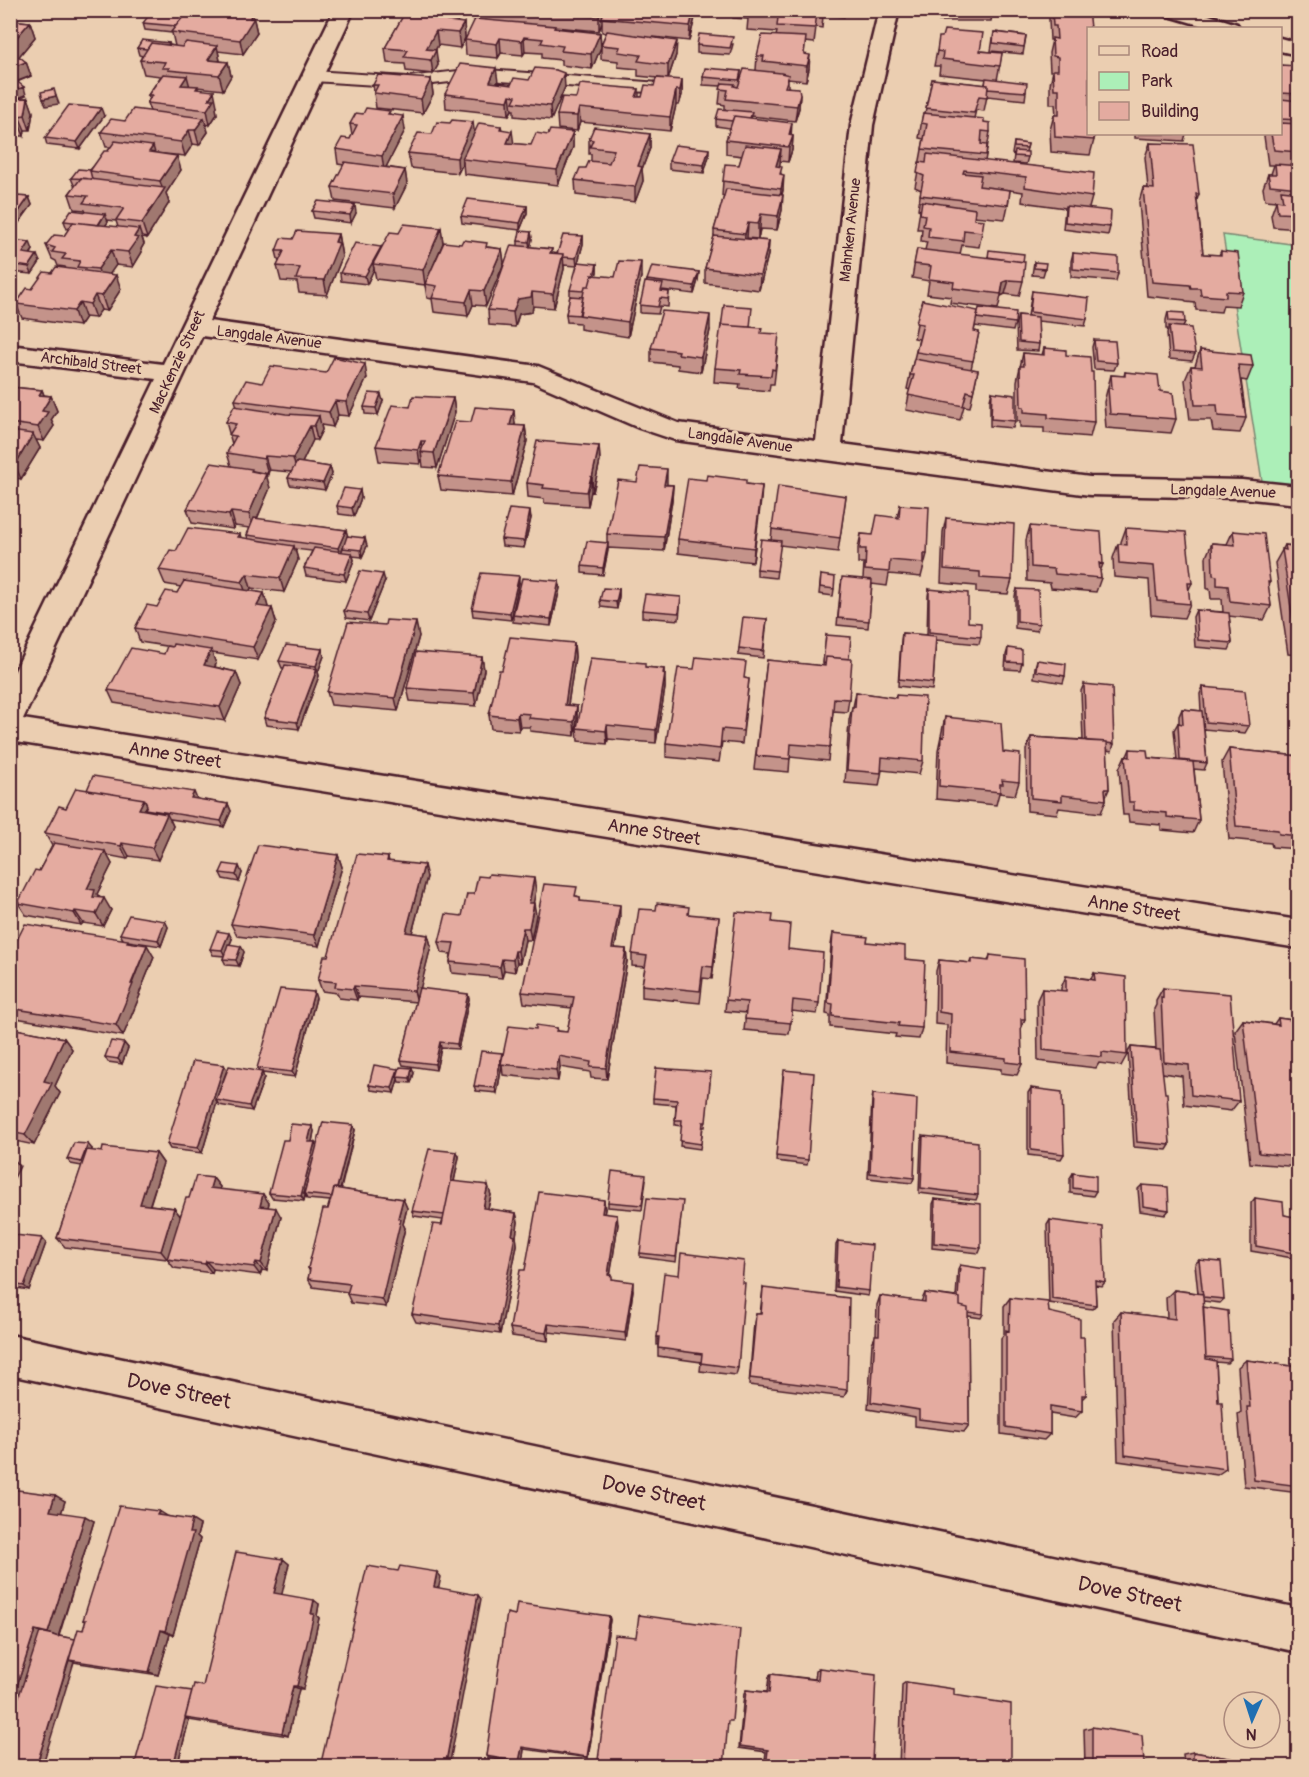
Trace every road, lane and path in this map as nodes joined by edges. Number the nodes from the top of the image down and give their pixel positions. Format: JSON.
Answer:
{"nodes":[{"id":1,"x":344,"y":10,"type":"edge"},
{"id":2,"x":889,"y":10,"type":"edge"},
{"id":3,"x":1169,"y":10,"type":"edge"},
{"id":4,"x":1227,"y":27,"type":"edge"},
{"id":5,"x":1282,"y":44,"type":"edge"},
{"id":6,"x":1299,"y":49,"type":"edge"},
{"id":7,"x":313,"y":76,"type":"junction"},
{"id":8,"x":673,"y":89,"type":"edge"},
{"id":9,"x":193,"y":327,"type":"junction"},
{"id":10,"x":10,"y":353,"type":"edge"},
{"id":11,"x":172,"y":373,"type":"junction"},
{"id":12,"x":828,"y":452,"type":"junction"},
{"id":13,"x":1299,"y":495,"type":"edge"},
{"id":14,"x":21,"y":669,"type":"edge"},
{"id":15,"x":10,"y":714,"type":"edge"},
{"id":16,"x":10,"y":729,"type":"edge"},
{"id":17,"x":1299,"y":934,"type":"edge"},
{"id":18,"x":10,"y":1355,"type":"edge"},
{"id":19,"x":1299,"y":1630,"type":"edge"}],
"edges":[{"from":1,"to":7,"type":"street","name":"MacKenzie Street"},
{"from":2,"to":12,"type":"street","name":"Mahnken Avenue"},
{"from":3,"to":4,"type":"street"},
{"from":5,"to":6,"type":"street"},
{"from":7,"to":8,"type":"lane"},
{"from":7,"to":9,"type":"street","name":"MacKenzie Street"},
{"from":9,"to":11,"type":"street","name":"MacKenzie Street"},
{"from":9,"to":12,"type":"street","name":"Langdale Avenue"},
{"from":10,"to":11,"type":"street","name":"Archibald Street"},
{"from":11,"to":14,"type":"street","name":"MacKenzie Street"},
{"from":12,"to":13,"type":"street","name":"Langdale Avenue"},
{"from":14,"to":15,"type":"street","name":"MacKenzie Street"},
{"from":16,"to":17,"type":"street","name":"Anne Street"},
{"from":18,"to":19,"type":"street","name":"Dove Street"}]}
